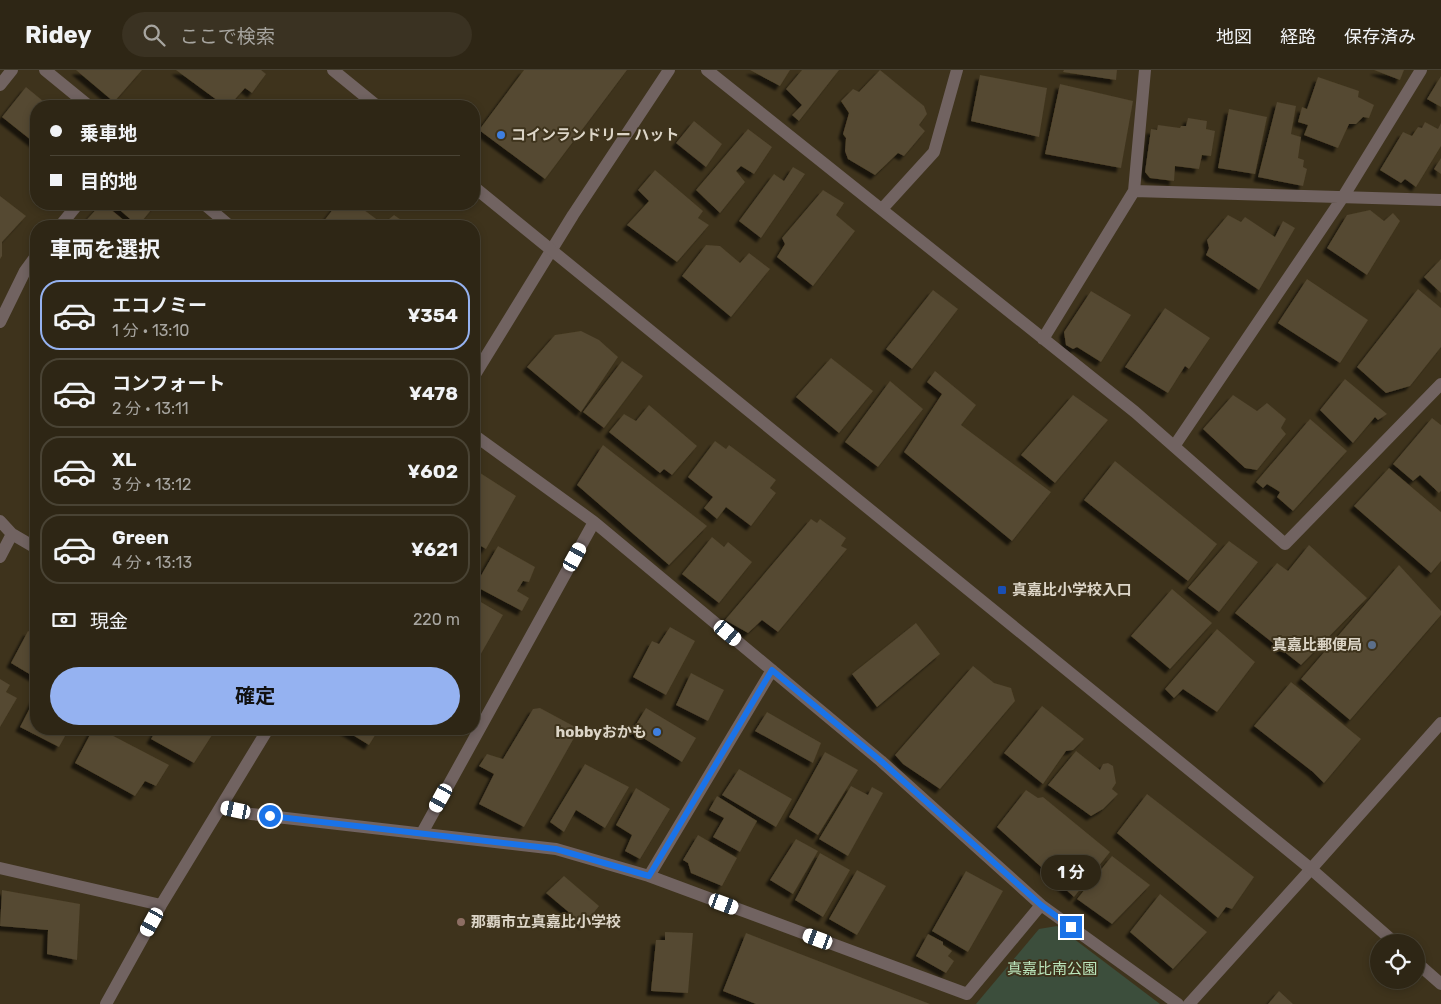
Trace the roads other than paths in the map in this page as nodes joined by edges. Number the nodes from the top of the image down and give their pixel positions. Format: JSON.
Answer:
{"nodes":[{"id":1,"x":12,"y":70,"type":"edge"},
{"id":2,"x":45,"y":70,"type":"edge"},
{"id":3,"x":333,"y":70,"type":"edge"},
{"id":4,"x":669,"y":70,"type":"edge"},
{"id":5,"x":707,"y":70,"type":"edge"},
{"id":6,"x":957,"y":70,"type":"edge"},
{"id":7,"x":1145,"y":70,"type":"edge"},
{"id":8,"x":1421,"y":70,"type":"edge"},
{"id":9,"x":0,"y":85,"type":"edge"},
{"id":10,"x":82,"y":100,"type":"edge"},
{"id":11,"x":370,"y":100,"type":"edge"},
{"id":12,"x":1134,"y":191,"type":"junction"},
{"id":13,"x":480,"y":192,"type":"edge"},
{"id":14,"x":1344,"y":197,"type":"junction"},
{"id":15,"x":1441,"y":200,"type":"edge"},
{"id":16,"x":882,"y":209,"type":"junction"},
{"id":17,"x":73,"y":210,"type":"edge"},
{"id":18,"x":211,"y":210,"type":"edge"},
{"id":19,"x":65,"y":220,"type":"edge"},
{"id":20,"x":223,"y":220,"type":"edge"},
{"id":21,"x":551,"y":250,"type":"junction"},
{"id":22,"x":30,"y":264,"type":"edge"},
{"id":23,"x":0,"y":322,"type":"edge"},
{"id":24,"x":1043,"y":339,"type":"junction"},
{"id":25,"x":480,"y":366,"type":"edge"},
{"id":26,"x":1441,"y":384,"type":"edge"},
{"id":27,"x":480,"y":439,"type":"edge"},
{"id":28,"x":1174,"y":445,"type":"junction"},
{"id":29,"x":0,"y":522,"type":"edge"},
{"id":30,"x":594,"y":522,"type":"junction"},
{"id":31,"x":12,"y":534,"type":"junction"},
{"id":32,"x":30,"y":544,"type":"edge"},
{"id":33,"x":0,"y":557,"type":"edge"},
{"id":34,"x":772,"y":670,"type":"junction"},
{"id":35,"x":1441,"y":723,"type":"edge"},
{"id":36,"x":480,"y":728,"type":"edge"},
{"id":37,"x":264,"y":735,"type":"edge"},
{"id":38,"x":476,"y":735,"type":"edge"},
{"id":39,"x":222,"y":807,"type":"junction"},
{"id":40,"x":422,"y":833,"type":"junction"},
{"id":41,"x":0,"y":868,"type":"edge"},
{"id":42,"x":1311,"y":869,"type":"junction"},
{"id":43,"x":649,"y":876,"type":"junction"},
{"id":44,"x":161,"y":905,"type":"junction"},
{"id":45,"x":1041,"y":905,"type":"junction"},
{"id":46,"x":1385,"y":934,"type":"edge"},
{"id":47,"x":1425,"y":970,"type":"edge"},
{"id":48,"x":1441,"y":984,"type":"edge"},
{"id":49,"x":106,"y":1004,"type":"edge"},
{"id":50,"x":1178,"y":1004,"type":"edge"},
{"id":51,"x":1189,"y":1004,"type":"edge"}],
"edges":[{"from":1,"to":9,"type":"street"},
{"from":2,"to":10,"type":"street"},
{"from":3,"to":11,"type":"street"},
{"from":4,"to":21,"type":"street"},
{"from":5,"to":16,"type":"street"},
{"from":6,"to":16,"type":"street"},
{"from":7,"to":12,"type":"street"},
{"from":8,"to":14,"type":"street"},
{"from":12,"to":14,"type":"street"},
{"from":12,"to":24,"type":"street"},
{"from":13,"to":21,"type":"street"},
{"from":14,"to":15,"type":"street"},
{"from":14,"to":28,"type":"street"},
{"from":16,"to":24,"type":"street"},
{"from":17,"to":19,"type":"street"},
{"from":18,"to":20,"type":"street"},
{"from":21,"to":25,"type":"street"},
{"from":21,"to":42,"type":"street"},
{"from":22,"to":23,"type":"street"},
{"from":24,"to":28,"type":"street"},
{"from":26,"to":28,"type":"street"},
{"from":27,"to":30,"type":"street"},
{"from":29,"to":31,"type":"street"},
{"from":30,"to":34,"type":"street"},
{"from":30,"to":36,"type":"street"},
{"from":31,"to":32,"type":"street"},
{"from":31,"to":33,"type":"street"},
{"from":34,"to":43,"type":"street"},
{"from":34,"to":45,"type":"street"},
{"from":35,"to":42,"type":"street"},
{"from":37,"to":39,"type":"street"},
{"from":38,"to":40,"type":"street"},
{"from":39,"to":40,"type":"street"},
{"from":39,"to":44,"type":"street"},
{"from":40,"to":43,"type":"street"},
{"from":41,"to":44,"type":"street"},
{"from":42,"to":46,"type":"street"},
{"from":42,"to":51,"type":"street"},
{"from":43,"to":45,"type":"street"},
{"from":44,"to":49,"type":"street"},
{"from":45,"to":50,"type":"street"},
{"from":47,"to":48,"type":"street"}]}
